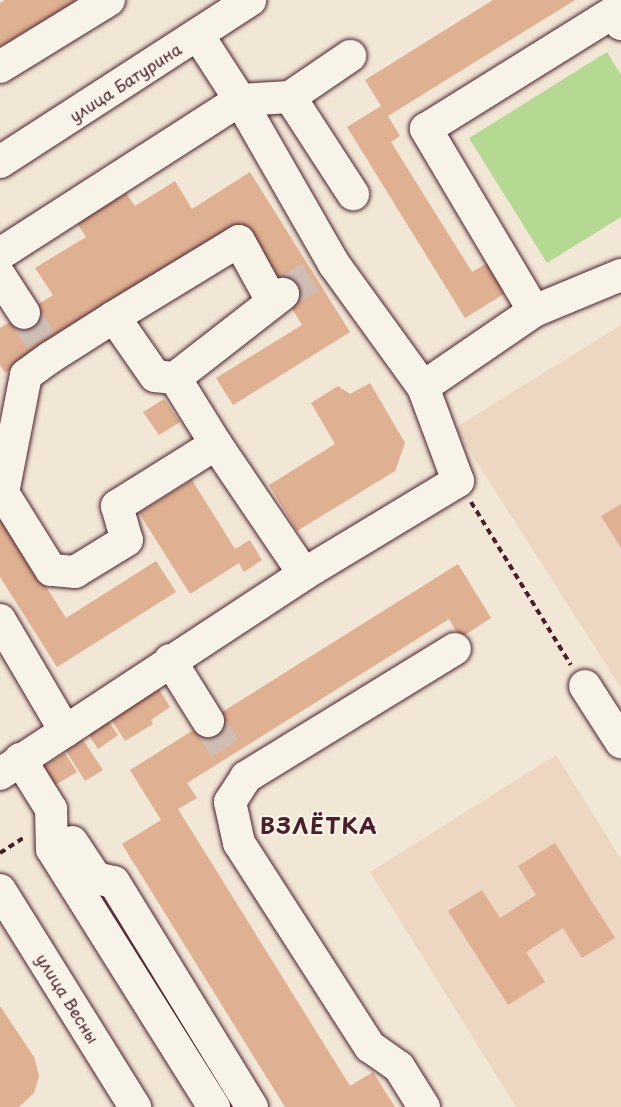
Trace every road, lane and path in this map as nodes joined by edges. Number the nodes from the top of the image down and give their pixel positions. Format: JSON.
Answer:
{"nodes":[{"id":1,"x":109,"y":0,"type":"edge"},
{"id":2,"x":250,"y":0,"type":"edge"},
{"id":3,"x":621,"y":24,"type":"edge"},
{"id":4,"x":198,"y":35,"type":"junction"},
{"id":5,"x":350,"y":56,"type":"dead end"},
{"id":6,"x":0,"y":67,"type":"edge"},
{"id":7,"x":290,"y":97,"type":"junction"},
{"id":8,"x":240,"y":100,"type":"junction"},
{"id":9,"x":0,"y":162,"type":"edge"},
{"id":10,"x":353,"y":194,"type":"dead end"},
{"id":11,"x":0,"y":254,"type":"edge"},
{"id":12,"x":621,"y":275,"type":"edge"},
{"id":13,"x":0,"y":276,"type":"edge"},
{"id":14,"x":534,"y":310,"type":"junction"},
{"id":15,"x":24,"y":313,"type":"tunnel mouth"},
{"id":16,"x":114,"y":317,"type":"junction"},
{"id":17,"x":175,"y":378,"type":"junction"},
{"id":18,"x":423,"y":387,"type":"junction"},
{"id":19,"x":216,"y":444,"type":"junction"},
{"id":20,"x":458,"y":481,"type":"junction"},
{"id":21,"x":304,"y":574,"type":"junction"},
{"id":22,"x":0,"y":620,"type":"edge"},
{"id":23,"x":455,"y":649,"type":"dead end"},
{"id":24,"x":170,"y":660,"type":"junction"},
{"id":25,"x":585,"y":686,"type":"joint"},
{"id":26,"x":208,"y":721,"type":"tunnel mouth"},
{"id":27,"x":65,"y":731,"type":"junction"},
{"id":28,"x":621,"y":742,"type":"edge"},
{"id":29,"x":10,"y":766,"type":"edge"},
{"id":30,"x":41,"y":821,"type":"junction"},
{"id":31,"x":0,"y":853,"type":"edge"},
{"id":32,"x":0,"y":892,"type":"edge"},
{"id":33,"x":135,"y":1107,"type":"edge"},
{"id":34,"x":214,"y":1107,"type":"edge"},
{"id":35,"x":252,"y":1107,"type":"edge"},
{"id":36,"x":424,"y":1107,"type":"edge"}],
"edges":[{"from":1,"to":6,"type":"street"},
{"from":2,"to":4,"type":"street","name":"улица Батурина"},
{"from":3,"to":14,"type":"street"},
{"from":4,"to":8,"type":"street"},
{"from":4,"to":9,"type":"street","name":"улица Батурина"},
{"from":5,"to":7,"type":"street"},
{"from":7,"to":8,"type":"street"},
{"from":7,"to":10,"type":"street"},
{"from":8,"to":11,"type":"street"},
{"from":8,"to":18,"type":"street"},
{"from":12,"to":14,"type":"street"},
{"from":13,"to":15,"type":"street"},
{"from":14,"to":18,"type":"street"},
{"from":16,"to":17,"type":"street"},
{"from":16,"to":17,"type":"street"},
{"from":16,"to":19,"type":"street"},
{"from":17,"to":19,"type":"street"},
{"from":18,"to":20,"type":"street"},
{"from":19,"to":21,"type":"street"},
{"from":20,"to":21,"type":"street"},
{"from":20,"to":25,"type":"path"},
{"from":21,"to":24,"type":"street"},
{"from":22,"to":27,"type":"street"},
{"from":23,"to":36,"type":"street"},
{"from":24,"to":26,"type":"street"},
{"from":24,"to":27,"type":"street"},
{"from":25,"to":28,"type":"street"},
{"from":27,"to":29,"type":"street"},
{"from":29,"to":30,"type":"street"},
{"from":30,"to":31,"type":"path"},
{"from":30,"to":34,"type":"street"},
{"from":30,"to":35,"type":"street"},
{"from":32,"to":33,"type":"street","name":"улица Весны"}]}
